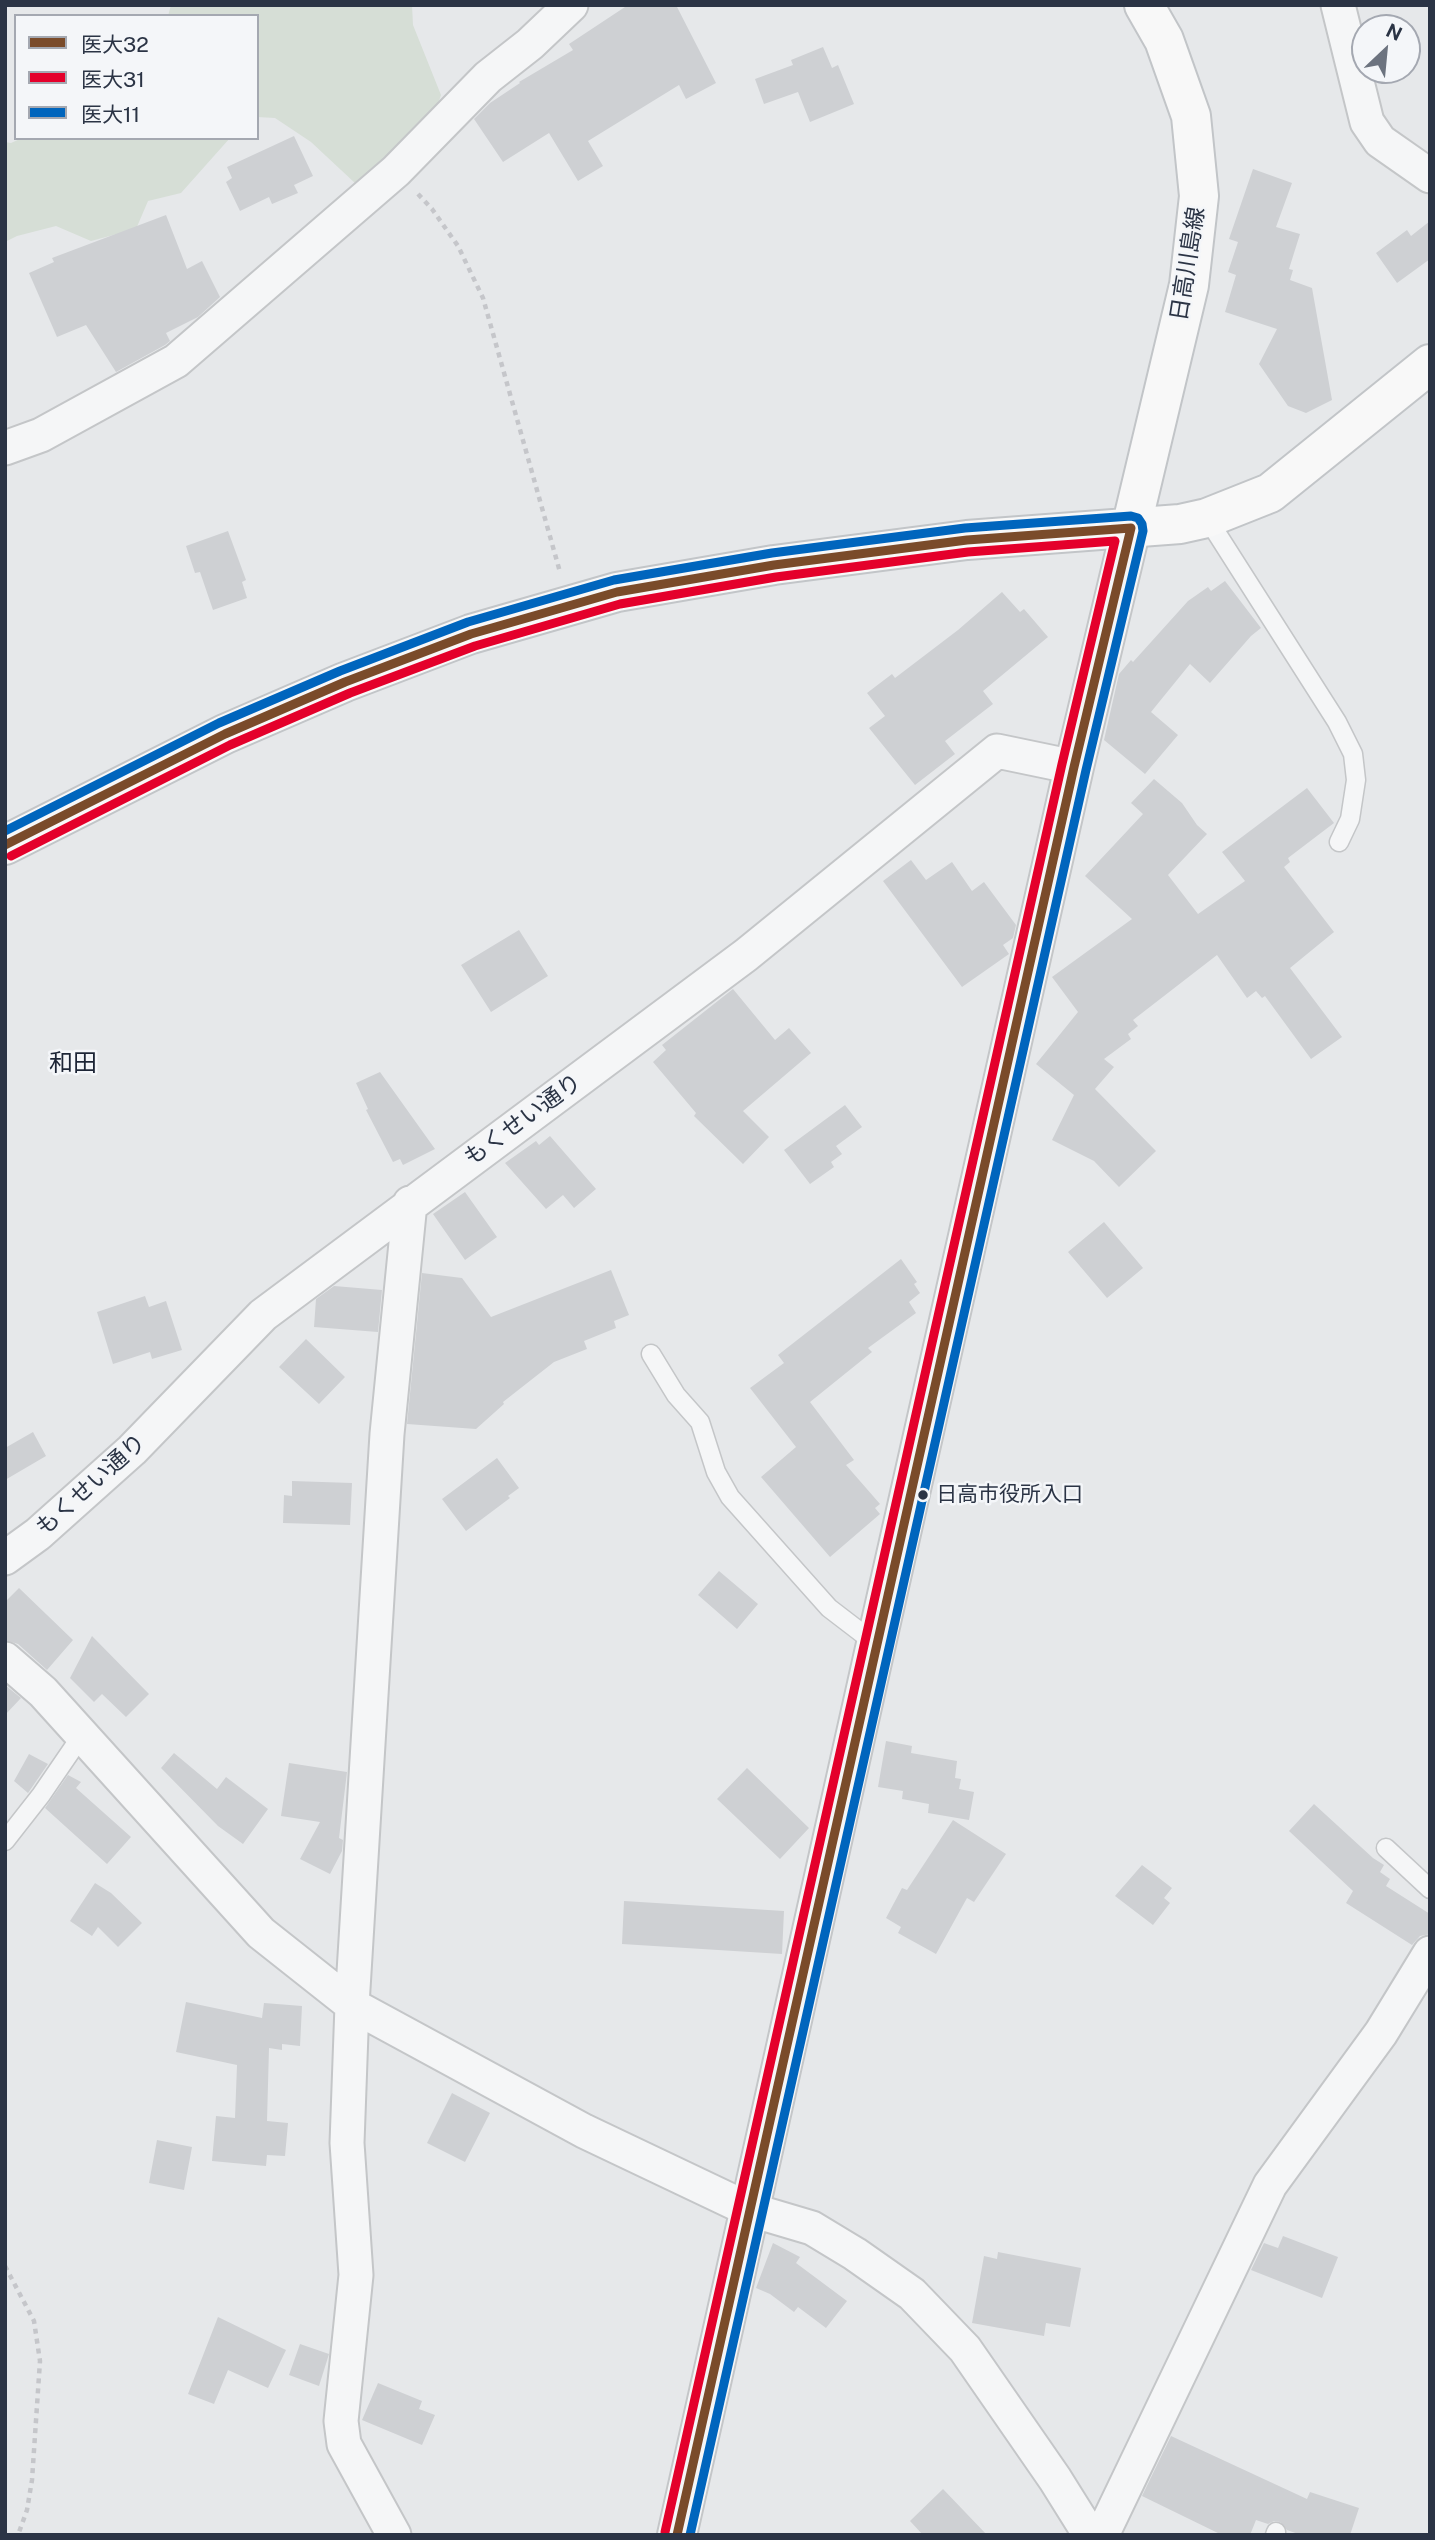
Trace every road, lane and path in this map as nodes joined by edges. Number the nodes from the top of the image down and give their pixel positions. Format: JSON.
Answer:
{"nodes":[{"id":1,"x":571,"y":5,"type":"edge"},
{"id":2,"x":1144,"y":5,"type":"edge"},
{"id":3,"x":1338,"y":5,"type":"edge"},
{"id":4,"x":396,"y":171,"type":"junction"},
{"id":5,"x":1430,"y":176,"type":"edge"},
{"id":6,"x":1430,"y":364,"type":"edge"},
{"id":7,"x":5,"y":448,"type":"edge"},
{"id":8,"x":1206,"y":518,"type":"junction"},
{"id":9,"x":1131,"y":528,"type":"junction"},
{"id":10,"x":570,"y":606,"type":"junction"},
{"id":11,"x":1074,"y":767,"type":"junction"},
{"id":12,"x":1339,"y":842,"type":"dead end"},
{"id":13,"x":5,"y":845,"type":"edge"},
{"id":14,"x":410,"y":1203,"type":"junction"},
{"id":15,"x":652,"y":1354,"type":"dead end"},
{"id":16,"x":5,"y":1558,"type":"edge"},
{"id":17,"x":876,"y":1644,"type":"junction"},
{"id":18,"x":5,"y":1659,"type":"edge"},
{"id":19,"x":82,"y":1735,"type":"junction"},
{"id":20,"x":5,"y":1841,"type":"edge"},
{"id":21,"x":1386,"y":1848,"type":"dead end"},
{"id":22,"x":1430,"y":1889,"type":"edge"},
{"id":23,"x":1430,"y":1953,"type":"edge"},
{"id":24,"x":352,"y":2005,"type":"junction"},
{"id":25,"x":748,"y":2209,"type":"junction"},
{"id":26,"x":5,"y":2266,"type":"edge"},
{"id":27,"x":18,"y":2535,"type":"edge"},
{"id":28,"x":394,"y":2535,"type":"edge"},
{"id":29,"x":677,"y":2535,"type":"edge"},
{"id":30,"x":1090,"y":2535,"type":"edge"},
{"id":31,"x":1102,"y":2535,"type":"edge"}],
"edges":[{"from":1,"to":4,"type":"street"},
{"from":2,"to":9,"type":"main road","name":"日高川島線"},
{"from":3,"to":5,"type":"street"},
{"from":4,"to":7,"type":"street"},
{"from":4,"to":10,"type":"path"},
{"from":6,"to":8,"type":"main road"},
{"from":8,"to":9,"type":"main road"},
{"from":8,"to":12,"type":"lane"},
{"from":9,"to":10,"type":"main road"},
{"from":9,"to":11,"type":"street"},
{"from":10,"to":13,"type":"main road"},
{"from":11,"to":14,"type":"street","name":"もくせい通り"},
{"from":11,"to":17,"type":"street"},
{"from":14,"to":16,"type":"street","name":"もくせい通り"},
{"from":14,"to":24,"type":"street"},
{"from":15,"to":17,"type":"lane"},
{"from":17,"to":25,"type":"street"},
{"from":18,"to":19,"type":"street"},
{"from":19,"to":20,"type":"lane"},
{"from":19,"to":24,"type":"street"},
{"from":21,"to":22,"type":"lane"},
{"from":23,"to":31,"type":"street"},
{"from":24,"to":25,"type":"street"},
{"from":24,"to":28,"type":"street"},
{"from":25,"to":29,"type":"street"},
{"from":25,"to":30,"type":"street"},
{"from":26,"to":27,"type":"path"}]}
